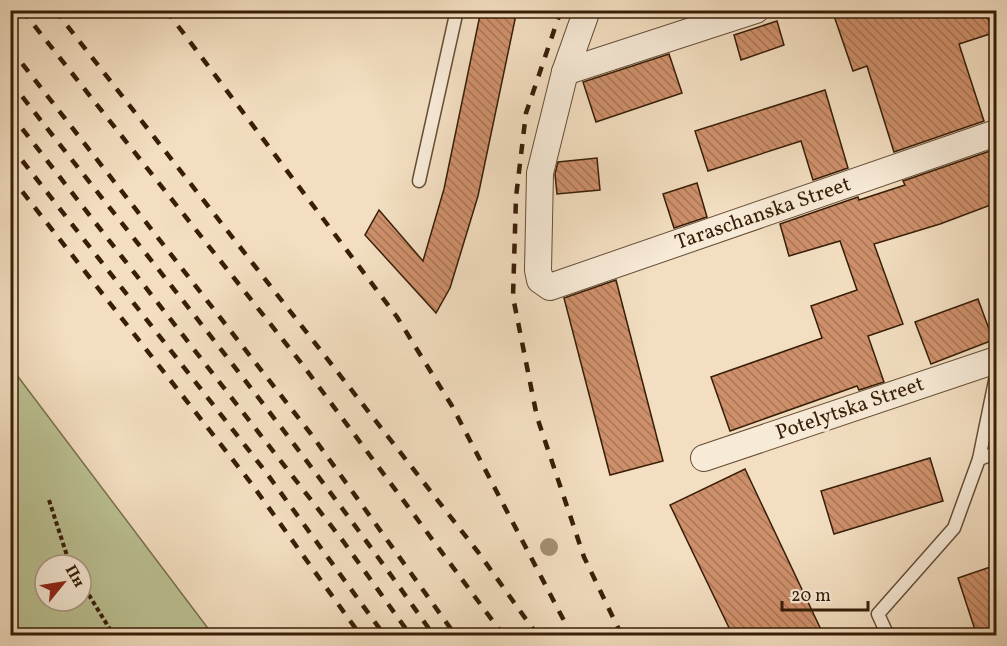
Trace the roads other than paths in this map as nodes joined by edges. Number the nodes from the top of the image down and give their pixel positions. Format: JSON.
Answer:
{"nodes":[{"id":1,"x":458,"y":10,"type":"edge"},
{"id":2,"x":587,"y":10,"type":"edge"},
{"id":3,"x":756,"y":10,"type":"edge"},
{"id":4,"x":565,"y":72,"type":"junction"},
{"id":5,"x":996,"y":133,"type":"edge"},
{"id":6,"x":419,"y":181,"type":"dead end"},
{"id":7,"x":996,"y":360,"type":"edge"},
{"id":8,"x":996,"y":376,"type":"edge"},
{"id":9,"x":996,"y":453,"type":"edge"},
{"id":10,"x":704,"y":458,"type":"dead end"},
{"id":11,"x":979,"y":459,"type":"junction"},
{"id":12,"x":888,"y":636,"type":"edge"}],
"edges":[{"from":1,"to":6,"type":"lane"},
{"from":2,"to":4,"type":"street"},
{"from":3,"to":4,"type":"street"},
{"from":4,"to":5,"type":"street","name":"Taraschanska Street"},
{"from":7,"to":10,"type":"street","name":"Potelytska Street"},
{"from":8,"to":11,"type":"lane"},
{"from":9,"to":11,"type":"lane"},
{"from":11,"to":12,"type":"lane"}]}
